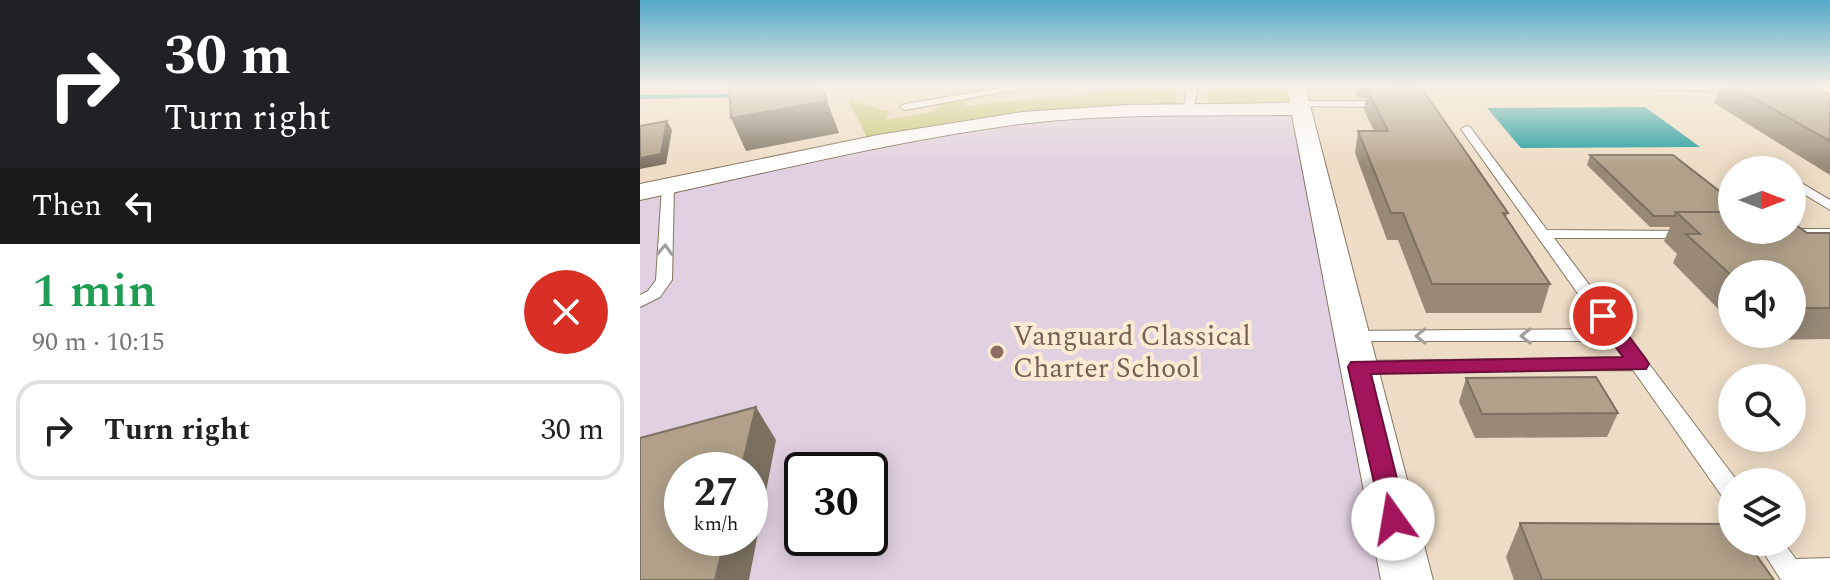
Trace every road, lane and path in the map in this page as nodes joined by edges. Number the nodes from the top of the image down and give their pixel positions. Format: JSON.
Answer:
{"nodes":[{"id":1,"x":1090,"y":113,"type":"edge"},
{"id":2,"x":1302,"y":113,"type":"edge"},
{"id":3,"x":1466,"y":129,"type":"dead end"},
{"id":4,"x":668,"y":187,"type":"junction"},
{"id":5,"x":1806,"y":190,"type":"edge"},
{"id":6,"x":640,"y":192,"type":"edge"},
{"id":7,"x":1830,"y":206,"type":"edge"},
{"id":8,"x":1704,"y":233,"type":"edge"},
{"id":9,"x":1806,"y":233,"type":"edge"},
{"id":10,"x":1830,"y":233,"type":"edge"},
{"id":11,"x":1543,"y":234,"type":"junction"},
{"id":12,"x":640,"y":302,"type":"edge"},
{"id":13,"x":1617,"y":335,"type":"junction"},
{"id":14,"x":1491,"y":336,"type":"junction"},
{"id":15,"x":1355,"y":352,"type":"junction"},
{"id":16,"x":1639,"y":364,"type":"junction"},
{"id":17,"x":1506,"y":366,"type":"junction"},
{"id":18,"x":1718,"y":473,"type":"edge"},
{"id":19,"x":1779,"y":556,"type":"edge"},
{"id":20,"x":1830,"y":570,"type":"edge"},
{"id":21,"x":1793,"y":575,"type":"edge"},
{"id":22,"x":1407,"y":580,"type":"edge"}],
"edges":[{"from":1,"to":4,"type":"street"},
{"from":2,"to":15,"type":"street"},
{"from":3,"to":11,"type":"lane"},
{"from":4,"to":6,"type":"street"},
{"from":12,"to":4,"type":"lane","one_way":true},
{"from":5,"to":7,"type":"lane"},
{"from":8,"to":11,"type":"lane"},
{"from":9,"to":10,"type":"lane"},
{"from":11,"to":13,"type":"lane"},
{"from":13,"to":14,"type":"lane","one_way":true},
{"from":13,"to":16,"type":"lane"},
{"from":14,"to":15,"type":"lane","one_way":true},
{"from":14,"to":17,"type":"lane"},
{"from":15,"to":17,"type":"lane"},
{"from":15,"to":22,"type":"street"},
{"from":16,"to":17,"type":"lane"},
{"from":16,"to":18,"type":"lane"},
{"from":19,"to":21,"type":"lane"},
{"from":20,"to":21,"type":"lane"}]}
